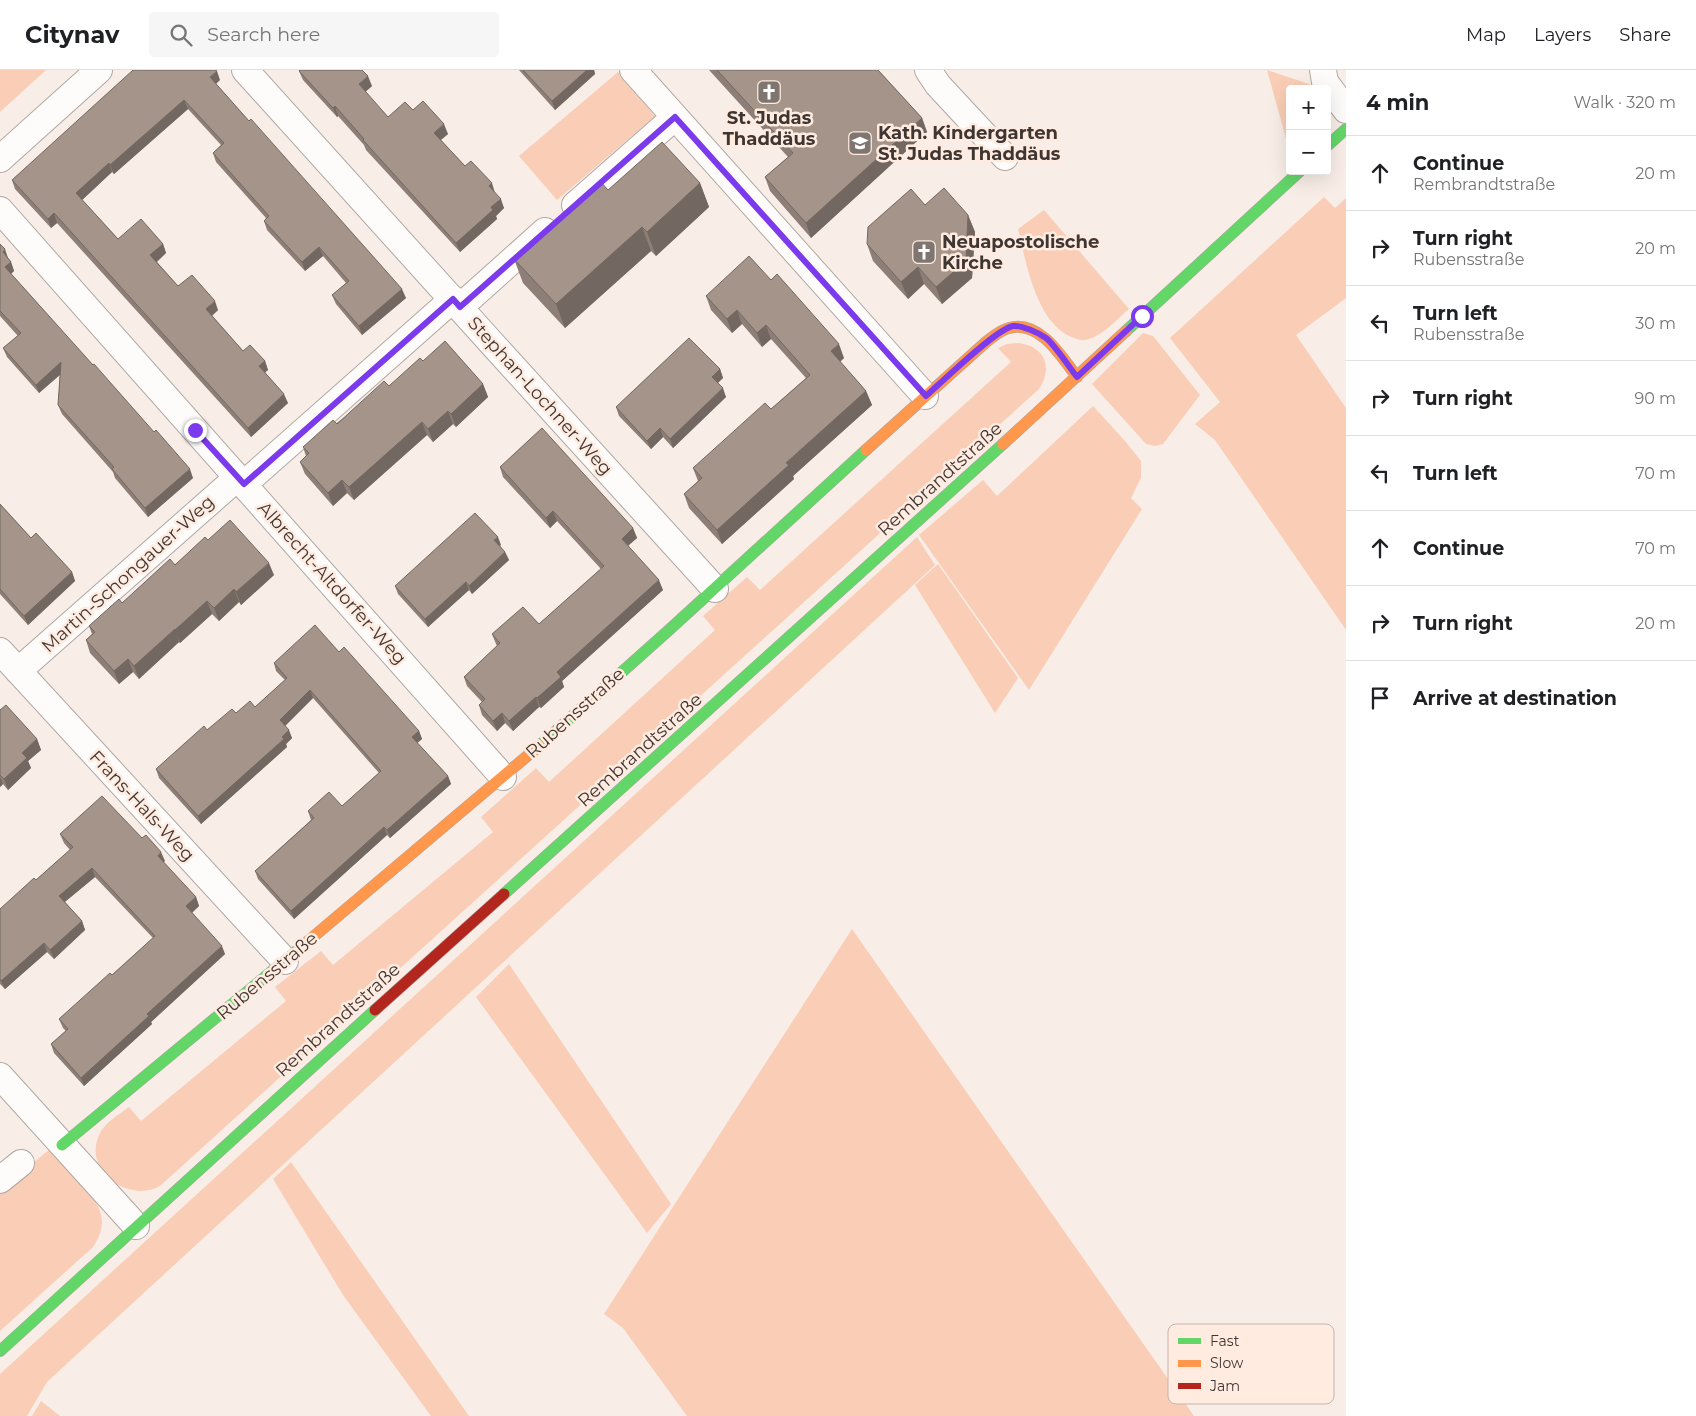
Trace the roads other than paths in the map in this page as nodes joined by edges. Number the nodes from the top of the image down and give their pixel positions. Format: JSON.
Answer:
{"nodes":[{"id":1,"x":99,"y":70,"type":"edge"},
{"id":2,"x":245,"y":70,"type":"edge"},
{"id":3,"x":633,"y":70,"type":"edge"},
{"id":4,"x":928,"y":70,"type":"edge"},
{"id":5,"x":1322,"y":70,"type":"edge"},
{"id":6,"x":1346,"y":110,"type":"edge"},
{"id":7,"x":675,"y":117,"type":"junction"},
{"id":8,"x":1346,"y":129,"type":"edge"},
{"id":9,"x":1331,"y":142,"type":"edge"},
{"id":10,"x":1005,"y":157,"type":"dead end"},
{"id":11,"x":0,"y":159,"type":"edge"},
{"id":12,"x":1296,"y":175,"type":"edge"},
{"id":13,"x":0,"y":210,"type":"edge"},
{"id":14,"x":456,"y":303,"type":"junction"},
{"id":15,"x":1077,"y":377,"type":"junction"},
{"id":16,"x":926,"y":396,"type":"junction"},
{"id":17,"x":241,"y":480,"type":"junction"},
{"id":18,"x":715,"y":589,"type":"junction"},
{"id":19,"x":6,"y":662,"type":"edge"},
{"id":20,"x":503,"y":777,"type":"junction"},
{"id":21,"x":285,"y":961,"type":"junction"},
{"id":22,"x":0,"y":1076,"type":"edge"},
{"id":23,"x":62,"y":1145,"type":"junction"},
{"id":24,"x":21,"y":1163,"type":"dead end"},
{"id":25,"x":0,"y":1180,"type":"edge"},
{"id":26,"x":136,"y":1226,"type":"junction"},
{"id":27,"x":0,"y":1351,"type":"edge"}],
"edges":[{"from":1,"to":11,"type":"street"},
{"from":2,"to":14,"type":"street","name":"Stephan-Lochner-Weg"},
{"from":3,"to":7,"type":"street"},
{"from":4,"to":10,"type":"street"},
{"from":5,"to":6,"type":"street"},
{"from":7,"to":14,"type":"street","name":"Martin-Schongauer-Weg"},
{"from":7,"to":16,"type":"street"},
{"from":8,"to":9,"type":"street"},
{"from":12,"to":15,"type":"street","name":"Rembrandtstraße"},
{"from":13,"to":17,"type":"street","name":"Albrecht-Altdorfer-Weg"},
{"from":14,"to":17,"type":"street","name":"Martin-Schongauer-Weg"},
{"from":14,"to":18,"type":"street","name":"Stephan-Lochner-Weg"},
{"from":15,"to":16,"type":"street","name":"Rubensstraße"},
{"from":15,"to":26,"type":"street","name":"Rembrandtstraße"},
{"from":16,"to":18,"type":"street","name":"Rubensstraße"},
{"from":17,"to":19,"type":"street","name":"Martin-Schongauer-Weg"},
{"from":17,"to":20,"type":"street","name":"Albrecht-Altdorfer-Weg"},
{"from":18,"to":20,"type":"street","name":"Rubensstraße"},
{"from":19,"to":21,"type":"street","name":"Frans-Hals-Weg"},
{"from":20,"to":21,"type":"street","name":"Rubensstraße"},
{"from":21,"to":23,"type":"street","name":"Rubensstraße"},
{"from":22,"to":23,"type":"street"},
{"from":23,"to":26,"type":"street"},
{"from":24,"to":25,"type":"street"},
{"from":26,"to":27,"type":"street","name":"Rembrandtstraße"}]}
